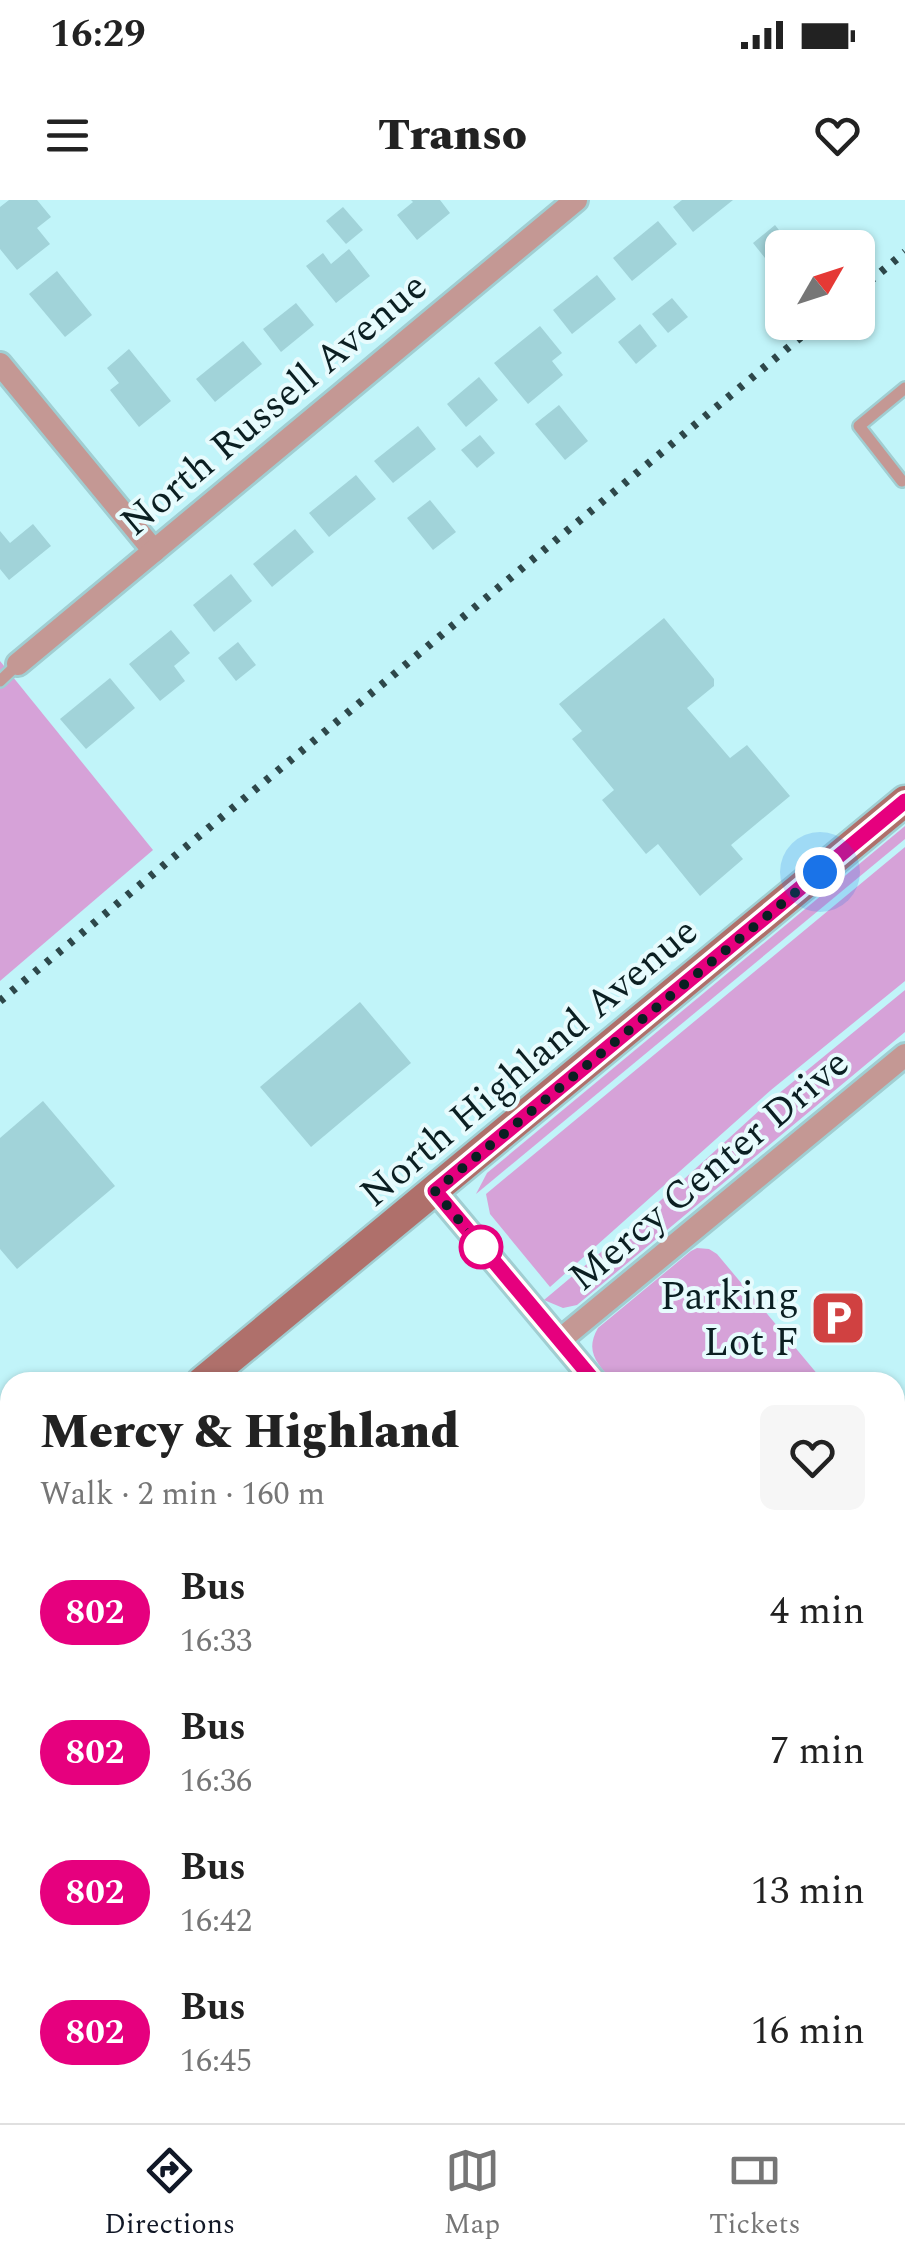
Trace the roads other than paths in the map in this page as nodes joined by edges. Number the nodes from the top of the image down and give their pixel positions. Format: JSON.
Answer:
{"nodes":[{"id":1,"x":576,"y":200,"type":"edge"},
{"id":2,"x":0,"y":364,"type":"edge"},
{"id":3,"x":905,"y":388,"type":"edge"},
{"id":4,"x":902,"y":481,"type":"dead end"},
{"id":5,"x":154,"y":552,"type":"junction"},
{"id":6,"x":18,"y":664,"type":"joint"},
{"id":7,"x":0,"y":681,"type":"edge"},
{"id":8,"x":905,"y":801,"type":"edge"},
{"id":9,"x":905,"y":1055,"type":"edge"},
{"id":10,"x":435,"y":1191,"type":"junction"},
{"id":11,"x":560,"y":1340,"type":"junction"},
{"id":12,"x":214,"y":1372,"type":"edge"},
{"id":13,"x":587,"y":1372,"type":"edge"}],
"edges":[{"from":1,"to":5,"type":"street","name":"North Russell Avenue"},
{"from":2,"to":5,"type":"street"},
{"from":3,"to":4,"type":"lane"},
{"from":5,"to":6,"type":"street","name":"North Russell Avenue"},
{"from":6,"to":7,"type":"lane"},
{"from":8,"to":10,"type":"street","name":"North Highland Avenue"},
{"from":9,"to":11,"type":"street","name":"Mercy Center Drive"},
{"from":10,"to":11,"type":"street"},
{"from":10,"to":12,"type":"street","name":"North Highland Avenue"},
{"from":11,"to":13,"type":"street"}]}
